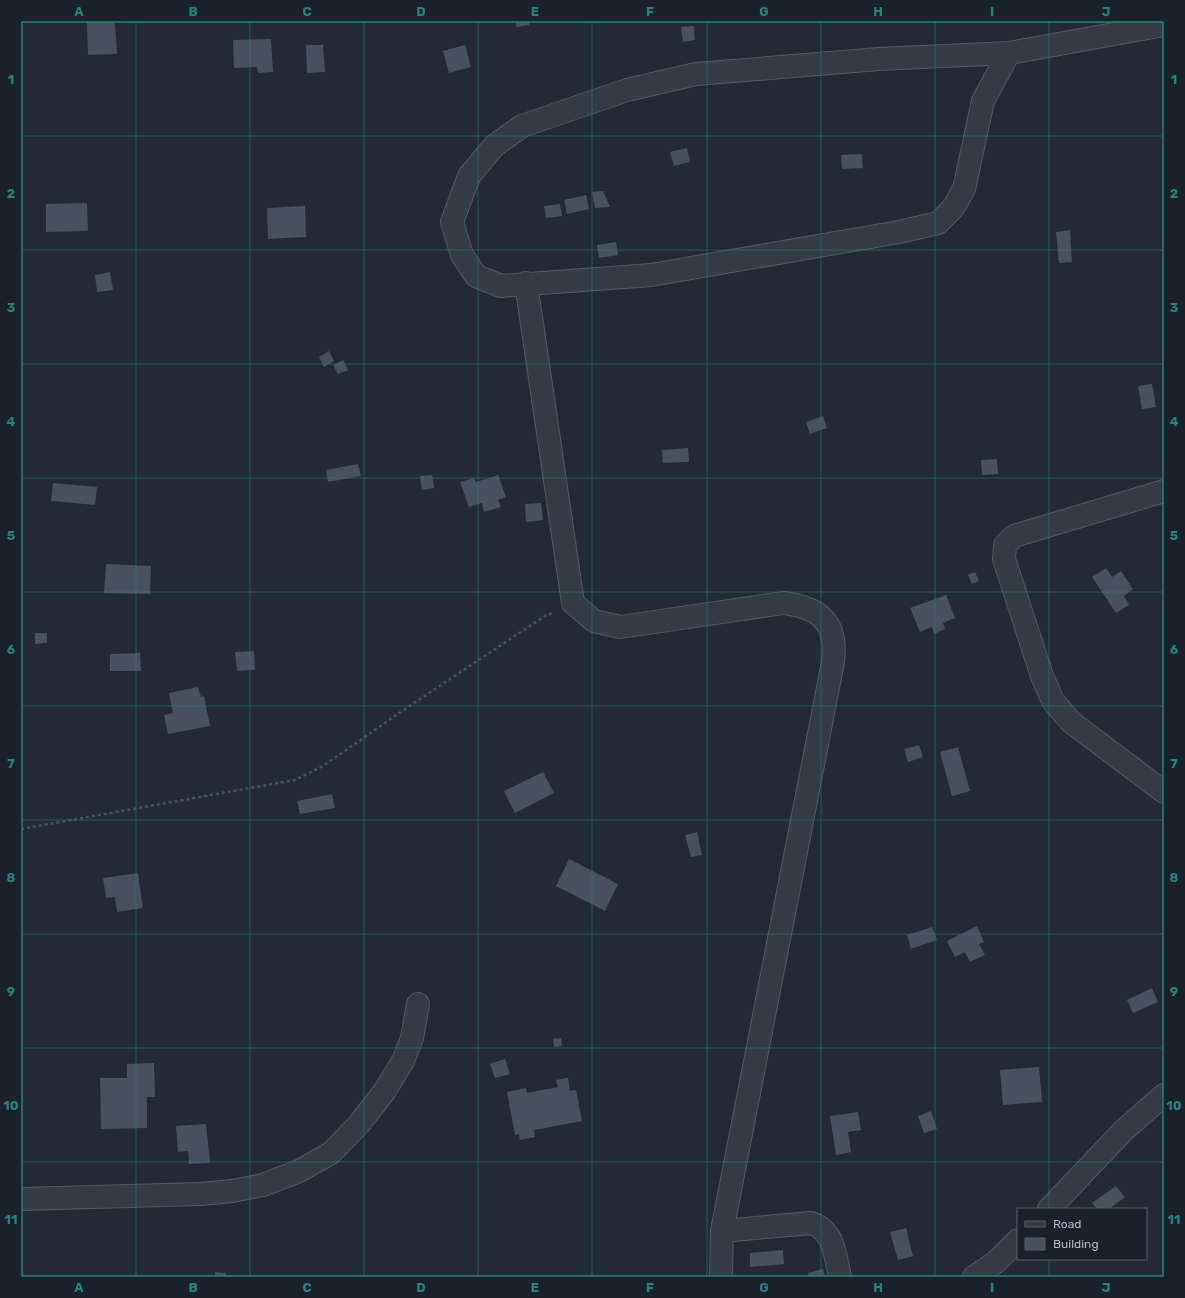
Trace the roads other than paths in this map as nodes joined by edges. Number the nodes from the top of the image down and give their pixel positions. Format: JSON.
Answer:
{"nodes":[{"id":1,"x":1164,"y":25,"type":"edge"},
{"id":2,"x":1009,"y":54,"type":"junction"},
{"id":3,"x":526,"y":284,"type":"junction"},
{"id":4,"x":1164,"y":491,"type":"edge"},
{"id":5,"x":1164,"y":792,"type":"edge"},
{"id":6,"x":418,"y":1004,"type":"dead end"},
{"id":7,"x":1164,"y":1095,"type":"edge"},
{"id":8,"x":21,"y":1198,"type":"edge"},
{"id":9,"x":1050,"y":1208,"type":"edge"},
{"id":10,"x":722,"y":1231,"type":"junction"},
{"id":11,"x":1017,"y":1242,"type":"edge"},
{"id":12,"x":1000,"y":1269,"type":"edge"},
{"id":13,"x":721,"y":1277,"type":"edge"},
{"id":14,"x":840,"y":1277,"type":"edge"},
{"id":15,"x":974,"y":1277,"type":"edge"}],
"edges":[{"from":1,"to":2,"type":"street"},
{"from":2,"to":3,"type":"street"},
{"from":2,"to":3,"type":"street"},
{"from":3,"to":10,"type":"street"},
{"from":4,"to":5,"type":"street"},
{"from":6,"to":8,"type":"street"},
{"from":7,"to":9,"type":"street"},
{"from":10,"to":13,"type":"street"},
{"from":10,"to":14,"type":"street"},
{"from":11,"to":12,"type":"street"},
{"from":12,"to":15,"type":"street"}]}
